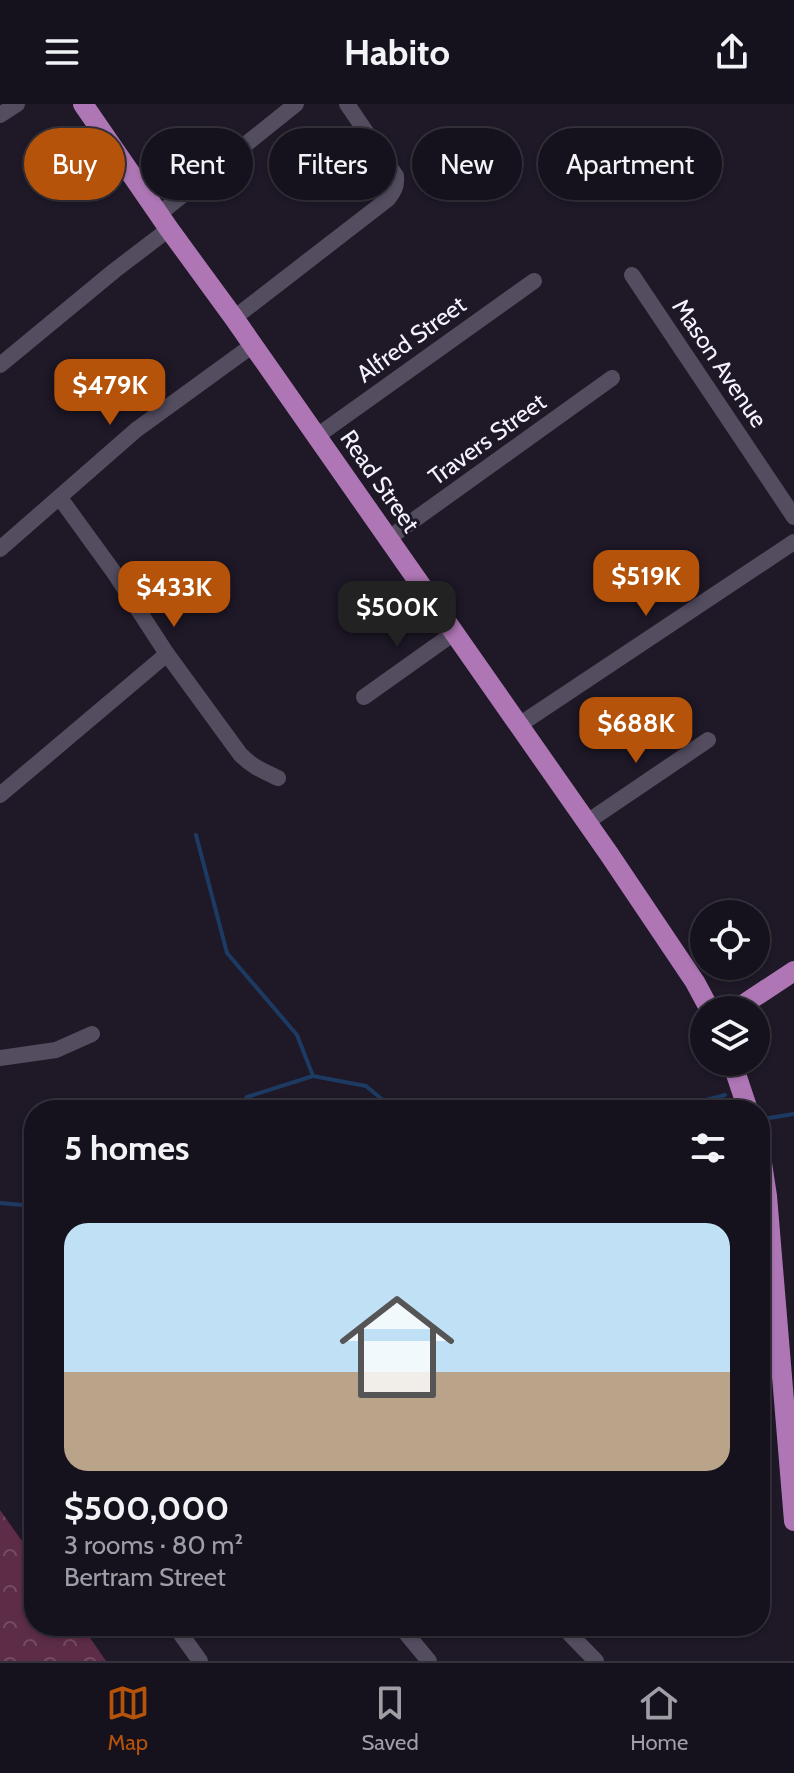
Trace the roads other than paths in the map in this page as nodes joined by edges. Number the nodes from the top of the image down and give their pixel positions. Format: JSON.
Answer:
{"nodes":[{"id":1,"x":17,"y":104,"type":"edge"},
{"id":2,"x":83,"y":104,"type":"edge"},
{"id":3,"x":296,"y":104,"type":"edge"},
{"id":4,"x":347,"y":104,"type":"edge"},
{"id":5,"x":0,"y":115,"type":"edge"},
{"id":6,"x":164,"y":222,"type":"junction"},
{"id":7,"x":632,"y":275,"type":"dead end"},
{"id":8,"x":534,"y":281,"type":"dead end"},
{"id":9,"x":234,"y":318,"type":"junction"},
{"id":10,"x":253,"y":345,"type":"junction"},
{"id":11,"x":0,"y":365,"type":"edge"},
{"id":12,"x":612,"y":378,"type":"dead end"},
{"id":13,"x":317,"y":436,"type":"junction"},
{"id":14,"x":60,"y":498,"type":"junction"},
{"id":15,"x":794,"y":517,"type":"edge"},
{"id":16,"x":389,"y":538,"type":"junction"},
{"id":17,"x":794,"y":542,"type":"edge"},
{"id":18,"x":0,"y":549,"type":"edge"},
{"id":19,"x":454,"y":633,"type":"junction"},
{"id":20,"x":167,"y":654,"type":"junction"},
{"id":21,"x":364,"y":697,"type":"dead end"},
{"id":22,"x":519,"y":725,"type":"junction"},
{"id":23,"x":708,"y":740,"type":"dead end"},
{"id":24,"x":278,"y":778,"type":"dead end"},
{"id":25,"x":0,"y":795,"type":"edge"},
{"id":26,"x":587,"y":822,"type":"junction"},
{"id":27,"x":794,"y":971,"type":"edge"},
{"id":28,"x":702,"y":996,"type":"edge"},
{"id":29,"x":756,"y":996,"type":"edge"},
{"id":30,"x":92,"y":1034,"type":"dead end"},
{"id":31,"x":0,"y":1058,"type":"edge"},
{"id":32,"x":737,"y":1076,"type":"edge"},
{"id":33,"x":745,"y":1100,"type":"edge"},
{"id":34,"x":770,"y":1221,"type":"edge"},
{"id":35,"x":787,"y":1364,"type":"edge"},
{"id":36,"x":794,"y":1521,"type":"edge"},
{"id":37,"x":182,"y":1636,"type":"edge"},
{"id":38,"x":408,"y":1636,"type":"edge"},
{"id":39,"x":572,"y":1636,"type":"edge"},
{"id":40,"x":200,"y":1661,"type":"edge"},
{"id":41,"x":429,"y":1661,"type":"edge"},
{"id":42,"x":596,"y":1661,"type":"edge"}],
"edges":[{"from":1,"to":5,"type":"street"},
{"from":2,"to":6,"type":"main road","name":"Read Street"},
{"from":3,"to":6,"type":"street"},
{"from":4,"to":9,"type":"street"},
{"from":6,"to":9,"type":"main road","name":"Read Street"},
{"from":6,"to":11,"type":"street"},
{"from":7,"to":15,"type":"street","name":"Mason Avenue"},
{"from":8,"to":13,"type":"street","name":"Alfred Street"},
{"from":9,"to":10,"type":"main road","name":"Read Street"},
{"from":10,"to":13,"type":"main road","name":"Read Street"},
{"from":10,"to":14,"type":"street"},
{"from":12,"to":16,"type":"street","name":"Travers Street"},
{"from":13,"to":16,"type":"main road","name":"Read Street"},
{"from":14,"to":18,"type":"street"},
{"from":14,"to":20,"type":"street"},
{"from":16,"to":19,"type":"main road","name":"Read Street"},
{"from":17,"to":22,"type":"street"},
{"from":19,"to":21,"type":"street"},
{"from":19,"to":22,"type":"main road","name":"Read Street"},
{"from":20,"to":24,"type":"street"},
{"from":20,"to":25,"type":"street"},
{"from":22,"to":26,"type":"main road","name":"Read Street"},
{"from":23,"to":26,"type":"street"},
{"from":26,"to":28,"type":"main road","name":"Read Street"},
{"from":27,"to":29,"type":"main road"},
{"from":30,"to":31,"type":"street"},
{"from":32,"to":33,"type":"main road"},
{"from":34,"to":35,"type":"main road"},
{"from":35,"to":36,"type":"main road"},
{"from":37,"to":40,"type":"street"},
{"from":38,"to":41,"type":"street"},
{"from":39,"to":42,"type":"street"}]}
